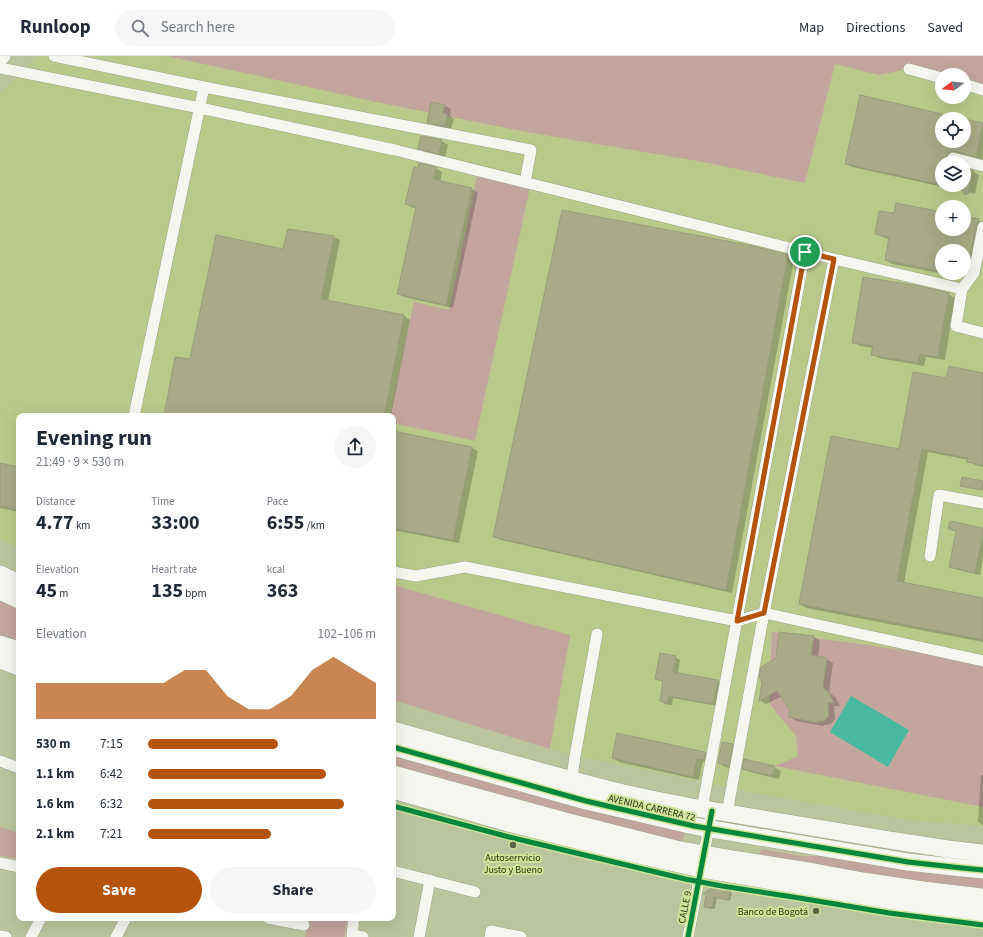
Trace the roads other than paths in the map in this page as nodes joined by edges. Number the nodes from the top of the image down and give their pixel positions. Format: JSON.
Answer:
{"nodes":[{"id":1,"x":3,"y":56,"type":"edge"},
{"id":2,"x":54,"y":56,"type":"edge"},
{"id":3,"x":0,"y":59,"type":"edge"},
{"id":4,"x":0,"y":68,"type":"edge"},
{"id":5,"x":909,"y":69,"type":"dead end"},
{"id":6,"x":935,"y":76,"type":"edge"},
{"id":7,"x":971,"y":86,"type":"edge"},
{"id":8,"x":204,"y":87,"type":"junction"},
{"id":9,"x":983,"y":90,"type":"edge"},
{"id":10,"x":200,"y":108,"type":"junction"},
{"id":11,"x":971,"y":163,"type":"edge"},
{"id":12,"x":983,"y":166,"type":"edge"},
{"id":13,"x":525,"y":182,"type":"junction"},
{"id":14,"x":983,"y":226,"type":"edge"},
{"id":15,"x":805,"y":252,"type":"junction"},
{"id":16,"x":834,"y":259,"type":"junction"},
{"id":17,"x":962,"y":289,"type":"junction"},
{"id":18,"x":983,"y":333,"type":"edge"},
{"id":19,"x":135,"y":413,"type":"edge"},
{"id":20,"x":983,"y":503,"type":"edge"},
{"id":21,"x":930,"y":556,"type":"dead end"},
{"id":22,"x":396,"y":573,"type":"edge"},
{"id":23,"x":0,"y":574,"type":"edge"},
{"id":24,"x":16,"y":582,"type":"edge"},
{"id":25,"x":0,"y":591,"type":"edge"},
{"id":26,"x":16,"y":599,"type":"edge"},
{"id":27,"x":764,"y":613,"type":"junction"},
{"id":28,"x":737,"y":621,"type":"junction"},
{"id":29,"x":597,"y":634,"type":"dead end"},
{"id":30,"x":0,"y":644,"type":"edge"},
{"id":31,"x":16,"y":649,"type":"edge"},
{"id":32,"x":0,"y":660,"type":"edge"},
{"id":33,"x":983,"y":661,"type":"edge"},
{"id":34,"x":16,"y":666,"type":"edge"},
{"id":35,"x":396,"y":731,"type":"edge"},
{"id":36,"x":396,"y":748,"type":"edge"},
{"id":37,"x":0,"y":761,"type":"edge"},
{"id":38,"x":16,"y":767,"type":"edge"},
{"id":39,"x":399,"y":776,"type":"edge"},
{"id":40,"x":573,"y":780,"type":"junction"},
{"id":41,"x":396,"y":791,"type":"edge"},
{"id":42,"x":430,"y":801,"type":"junction"},
{"id":43,"x":714,"y":811,"type":"junction"},
{"id":44,"x":708,"y":829,"type":"junction"},
{"id":45,"x":983,"y":852,"type":"edge"},
{"id":46,"x":702,"y":861,"type":"junction"},
{"id":47,"x":0,"y":863,"type":"edge"},
{"id":48,"x":16,"y":866,"type":"edge"},
{"id":49,"x":983,"y":870,"type":"edge"},
{"id":50,"x":396,"y":872,"type":"edge"},
{"id":51,"x":430,"y":880,"type":"junction"},
{"id":52,"x":476,"y":892,"type":"dead end"},
{"id":53,"x":983,"y":897,"type":"edge"},
{"id":54,"x":983,"y":914,"type":"edge"},
{"id":55,"x":39,"y":921,"type":"edge"},
{"id":56,"x":124,"y":921,"type":"edge"},
{"id":57,"x":283,"y":921,"type":"edge"},
{"id":58,"x":354,"y":921,"type":"edge"},
{"id":59,"x":304,"y":925,"type":"dead end"},
{"id":60,"x":491,"y":934,"type":"edge"},
{"id":61,"x":0,"y":936,"type":"edge"},
{"id":62,"x":6,"y":937,"type":"edge"},
{"id":63,"x":31,"y":937,"type":"edge"},
{"id":64,"x":116,"y":937,"type":"edge"},
{"id":65,"x":364,"y":937,"type":"edge"},
{"id":66,"x":419,"y":937,"type":"edge"},
{"id":67,"x":522,"y":937,"type":"edge"},
{"id":68,"x":688,"y":937,"type":"edge"}],
"edges":[{"from":1,"to":3,"type":"main road"},
{"from":2,"to":8,"type":"street"},
{"from":4,"to":10,"type":"street"},
{"from":5,"to":6,"type":"street"},
{"from":7,"to":9,"type":"street"},
{"from":8,"to":10,"type":"street"},
{"from":8,"to":13,"type":"street"},
{"from":10,"to":13,"type":"street"},
{"from":10,"to":19,"type":"street"},
{"from":11,"to":12,"type":"street"},
{"from":13,"to":15,"type":"street"},
{"from":14,"to":17,"type":"street"},
{"from":15,"to":16,"type":"street"},
{"from":15,"to":28,"type":"street"},
{"from":16,"to":17,"type":"street"},
{"from":16,"to":27,"type":"street"},
{"from":17,"to":18,"type":"street"},
{"from":20,"to":21,"type":"street"},
{"from":22,"to":28,"type":"street"},
{"from":23,"to":24,"type":"highway"},
{"from":25,"to":26,"type":"highway"},
{"from":27,"to":28,"type":"street"},
{"from":27,"to":33,"type":"street"},
{"from":27,"to":43,"type":"street"},
{"from":28,"to":43,"type":"street"},
{"from":29,"to":40,"type":"street"},
{"from":30,"to":31,"type":"highway"},
{"from":32,"to":34,"type":"highway"},
{"from":35,"to":40,"type":"highway","name":"AVENIDA CARRERA 72"},
{"from":36,"to":44,"type":"highway","name":"AVENIDA CARRERA 72"},
{"from":37,"to":38,"type":"street"},
{"from":39,"to":42,"type":"highway"},
{"from":39,"to":46,"type":"highway"},
{"from":40,"to":43,"type":"highway","name":"AVENIDA CARRERA 72"},
{"from":41,"to":42,"type":"highway"},
{"from":42,"to":46,"type":"highway"},
{"from":43,"to":44,"type":"street","name":"CALLE 9"},
{"from":43,"to":45,"type":"highway","name":"AVENIDA CARRERA 72"},
{"from":44,"to":46,"type":"street","name":"CALLE 9"},
{"from":44,"to":49,"type":"highway","name":"AVENIDA CARRERA 72"},
{"from":46,"to":53,"type":"highway"},
{"from":46,"to":54,"type":"highway"},
{"from":46,"to":68,"type":"street","name":"CALLE 9"},
{"from":47,"to":48,"type":"street"},
{"from":50,"to":51,"type":"street"},
{"from":51,"to":52,"type":"street"},
{"from":51,"to":66,"type":"street"},
{"from":55,"to":63,"type":"street"},
{"from":56,"to":64,"type":"street"},
{"from":57,"to":59,"type":"street"},
{"from":58,"to":65,"type":"street"},
{"from":60,"to":67,"type":"street"},
{"from":61,"to":62,"type":"street"}]}
